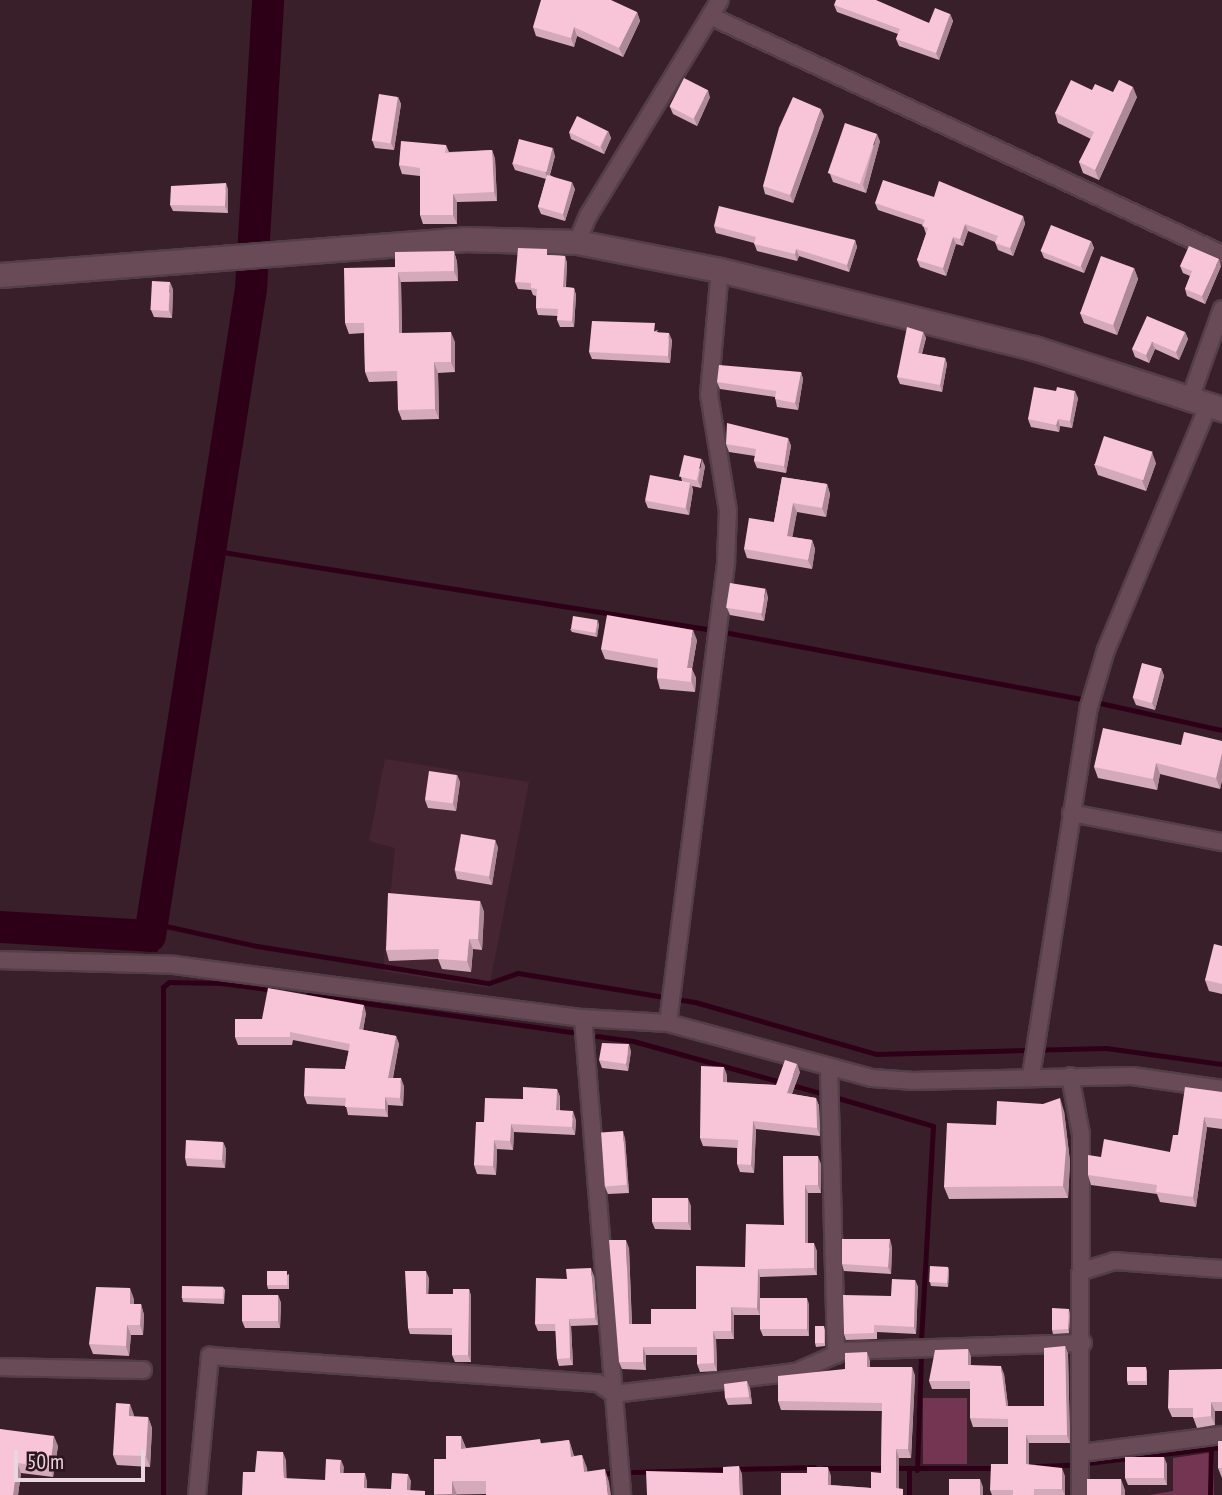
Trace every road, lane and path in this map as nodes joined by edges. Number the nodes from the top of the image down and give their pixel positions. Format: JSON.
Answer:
{"nodes":[{"id":1,"x":720,"y":0,"type":"edge"},
{"id":2,"x":710,"y":16,"type":"junction"},
{"id":3,"x":577,"y":242,"type":"junction"},
{"id":4,"x":1222,"y":254,"type":"edge"},
{"id":5,"x":720,"y":270,"type":"junction"},
{"id":6,"x":0,"y":275,"type":"edge"},
{"id":7,"x":1222,"y":309,"type":"edge"},
{"id":8,"x":1207,"y":403,"type":"edge"},
{"id":9,"x":1071,"y":813,"type":"junction"},
{"id":10,"x":1222,"y":842,"type":"edge"},
{"id":11,"x":0,"y":960,"type":"edge"},
{"id":12,"x":669,"y":1015,"type":"junction"},
{"id":13,"x":583,"y":1018,"type":"junction"},
{"id":14,"x":829,"y":1067,"type":"junction"},
{"id":15,"x":1032,"y":1068,"type":"junction"},
{"id":16,"x":1070,"y":1076,"type":"junction"},
{"id":17,"x":1222,"y":1089,"type":"edge"},
{"id":18,"x":1222,"y":1269,"type":"edge"},
{"id":19,"x":1082,"y":1271,"type":"junction"},
{"id":20,"x":1083,"y":1343,"type":"junction"},
{"id":21,"x":836,"y":1355,"type":"junction"},
{"id":22,"x":0,"y":1367,"type":"edge"},
{"id":23,"x":142,"y":1370,"type":"dead end"},
{"id":24,"x":614,"y":1394,"type":"junction"},
{"id":25,"x":1222,"y":1435,"type":"edge"},
{"id":26,"x":1081,"y":1453,"type":"junction"},
{"id":27,"x":197,"y":1495,"type":"edge"},
{"id":28,"x":622,"y":1495,"type":"edge"},
{"id":29,"x":1080,"y":1495,"type":"edge"}],
"edges":[{"from":1,"to":2,"type":"street"},
{"from":2,"to":3,"type":"street"},
{"from":2,"to":4,"type":"street"},
{"from":3,"to":5,"type":"street"},
{"from":3,"to":6,"type":"street"},
{"from":5,"to":8,"type":"street"},
{"from":5,"to":12,"type":"street"},
{"from":7,"to":8,"type":"street"},
{"from":8,"to":9,"type":"street"},
{"from":9,"to":10,"type":"street"},
{"from":9,"to":15,"type":"street"},
{"from":11,"to":13,"type":"street"},
{"from":12,"to":13,"type":"street"},
{"from":12,"to":14,"type":"street"},
{"from":13,"to":24,"type":"street"},
{"from":14,"to":15,"type":"street"},
{"from":14,"to":21,"type":"street"},
{"from":15,"to":16,"type":"street"},
{"from":16,"to":17,"type":"street"},
{"from":16,"to":19,"type":"street"},
{"from":18,"to":19,"type":"street"},
{"from":19,"to":20,"type":"street"},
{"from":20,"to":21,"type":"street"},
{"from":20,"to":26,"type":"street"},
{"from":21,"to":24,"type":"street"},
{"from":22,"to":23,"type":"street"},
{"from":24,"to":27,"type":"street"},
{"from":24,"to":28,"type":"street"},
{"from":25,"to":26,"type":"street"},
{"from":26,"to":29,"type":"street"}]}
